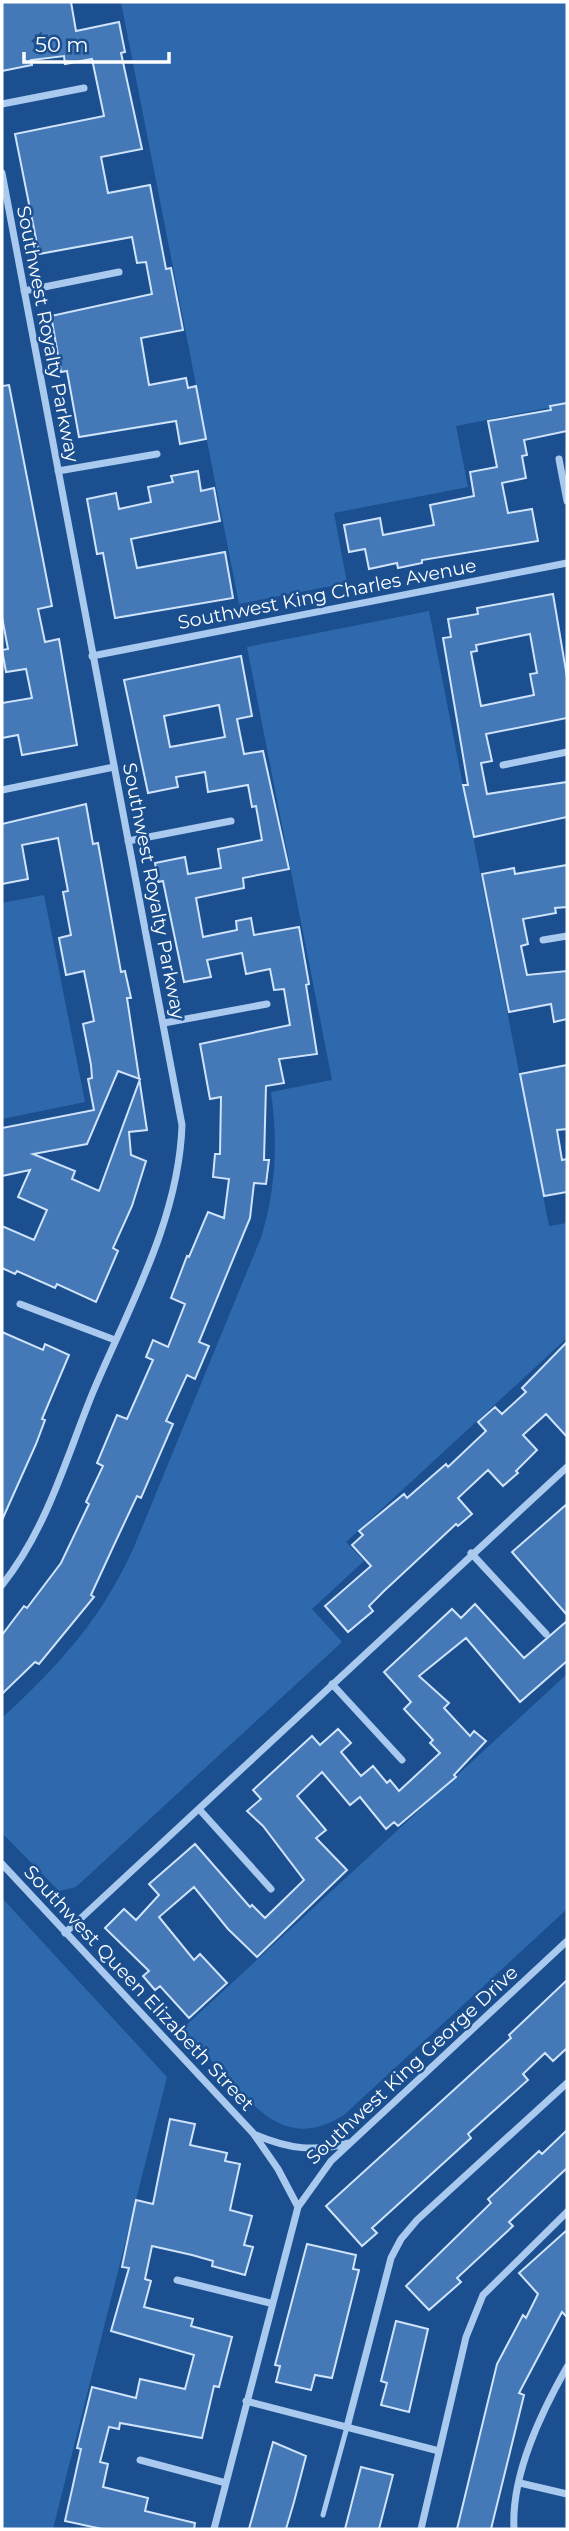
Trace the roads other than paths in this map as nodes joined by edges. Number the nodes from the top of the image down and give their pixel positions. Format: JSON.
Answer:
{"nodes":[{"id":1,"x":85,"y":88,"type":"dead end"},
{"id":2,"x":2,"y":104,"type":"edge"},
{"id":3,"x":2,"y":173,"type":"edge"},
{"id":4,"x":5,"y":205,"type":"edge"},
{"id":5,"x":119,"y":272,"type":"dead end"},
{"id":6,"x":24,"y":291,"type":"junction"},
{"id":7,"x":157,"y":454,"type":"dead end"},
{"id":8,"x":559,"y":459,"type":"dead end"},
{"id":9,"x":58,"y":471,"type":"junction"},
{"id":10,"x":567,"y":502,"type":"edge"},
{"id":11,"x":567,"y":563,"type":"edge"},
{"id":12,"x":92,"y":656,"type":"junction"},
{"id":13,"x":567,"y":752,"type":"edge"},
{"id":14,"x":503,"y":765,"type":"dead end"},
{"id":15,"x":114,"y":767,"type":"junction"},
{"id":16,"x":2,"y":790,"type":"edge"},
{"id":17,"x":231,"y":821,"type":"dead end"},
{"id":18,"x":128,"y":841,"type":"junction"},
{"id":19,"x":567,"y":936,"type":"edge"},
{"id":20,"x":542,"y":940,"type":"dead end"},
{"id":21,"x":267,"y":1004,"type":"dead end"},
{"id":22,"x":164,"y":1023,"type":"junction"},
{"id":23,"x":20,"y":1304,"type":"dead end"},
{"id":24,"x":115,"y":1340,"type":"junction"},
{"id":25,"x":567,"y":1467,"type":"edge"},
{"id":26,"x":471,"y":1553,"type":"junction"},
{"id":27,"x":2,"y":1585,"type":"edge"},
{"id":28,"x":546,"y":1634,"type":"dead end"},
{"id":29,"x":332,"y":1684,"type":"junction"},
{"id":30,"x":402,"y":1760,"type":"dead end"},
{"id":31,"x":199,"y":1809,"type":"junction"},
{"id":32,"x":2,"y":1864,"type":"edge"},
{"id":33,"x":271,"y":1889,"type":"dead end"},
{"id":34,"x":65,"y":1933,"type":"junction"},
{"id":35,"x":567,"y":1941,"type":"edge"},
{"id":36,"x":567,"y":2083,"type":"edge"},
{"id":37,"x":253,"y":2133,"type":"junction"},
{"id":38,"x":350,"y":2143,"type":"junction"},
{"id":39,"x":298,"y":2207,"type":"junction"},
{"id":40,"x":567,"y":2212,"type":"edge"},
{"id":41,"x":177,"y":2280,"type":"dead end"},
{"id":42,"x":270,"y":2303,"type":"junction"},
{"id":43,"x":567,"y":2367,"type":"edge"},
{"id":44,"x":246,"y":2401,"type":"junction"},
{"id":45,"x":347,"y":2427,"type":"junction"},
{"id":46,"x":439,"y":2451,"type":"junction"},
{"id":47,"x":140,"y":2460,"type":"dead end"},
{"id":48,"x":226,"y":2483,"type":"junction"},
{"id":49,"x":520,"y":2483,"type":"junction"},
{"id":50,"x":567,"y":2494,"type":"edge"},
{"id":51,"x":323,"y":2515,"type":"dead end"},
{"id":52,"x":214,"y":2529,"type":"edge"},
{"id":53,"x":421,"y":2529,"type":"edge"},
{"id":54,"x":514,"y":2529,"type":"edge"}],
"edges":[{"from":1,"to":2,"type":"street"},
{"from":3,"to":4,"type":"street","name":"Southwest Royalty Parkway"},
{"from":4,"to":6,"type":"street","name":"Southwest Royalty Parkway"},
{"from":5,"to":6,"type":"street"},
{"from":6,"to":9,"type":"street","name":"Southwest Royalty Parkway"},
{"from":7,"to":9,"type":"street"},
{"from":8,"to":10,"type":"street"},
{"from":9,"to":12,"type":"street","name":"Southwest Royalty Parkway"},
{"from":11,"to":12,"type":"street","name":"Southwest King Charles Avenue"},
{"from":12,"to":15,"type":"street","name":"Southwest Royalty Parkway"},
{"from":13,"to":14,"type":"street"},
{"from":15,"to":16,"type":"street"},
{"from":15,"to":18,"type":"street","name":"Southwest Royalty Parkway"},
{"from":17,"to":18,"type":"street"},
{"from":18,"to":22,"type":"street","name":"Southwest Royalty Parkway"},
{"from":19,"to":20,"type":"street"},
{"from":21,"to":22,"type":"street"},
{"from":22,"to":24,"type":"street","name":"Southwest Royalty Parkway"},
{"from":23,"to":24,"type":"street"},
{"from":24,"to":27,"type":"street","name":"Southwest Royalty Parkway"},
{"from":25,"to":26,"type":"street"},
{"from":26,"to":28,"type":"street"},
{"from":26,"to":29,"type":"street"},
{"from":29,"to":30,"type":"street"},
{"from":29,"to":31,"type":"street"},
{"from":31,"to":33,"type":"street"},
{"from":31,"to":34,"type":"street"},
{"from":32,"to":34,"type":"street","name":"Southwest Queen Elizabeth Street"},
{"from":34,"to":37,"type":"street","name":"Southwest Queen Elizabeth Street"},
{"from":35,"to":38,"type":"street","name":"Southwest King George Drive"},
{"from":36,"to":45,"type":"street"},
{"from":37,"to":38,"type":"street","name":"Southwest Queen Elizabeth Street"},
{"from":37,"to":39,"type":"street","name":"Southwest Queen Elizabeth Street"},
{"from":38,"to":39,"type":"street","name":"Southwest King George Drive"},
{"from":39,"to":42,"type":"street","name":"Southwest King George Drive"},
{"from":40,"to":46,"type":"street"},
{"from":41,"to":42,"type":"street"},
{"from":42,"to":44,"type":"street","name":"Southwest King George Drive"},
{"from":43,"to":49,"type":"street"},
{"from":44,"to":45,"type":"street"},
{"from":44,"to":48,"type":"street","name":"Southwest King George Drive"},
{"from":45,"to":46,"type":"street"},
{"from":45,"to":51,"type":"lane"},
{"from":46,"to":53,"type":"street"},
{"from":47,"to":48,"type":"street"},
{"from":48,"to":52,"type":"street","name":"Southwest King George Drive"},
{"from":49,"to":50,"type":"street"},
{"from":49,"to":54,"type":"street"}]}
